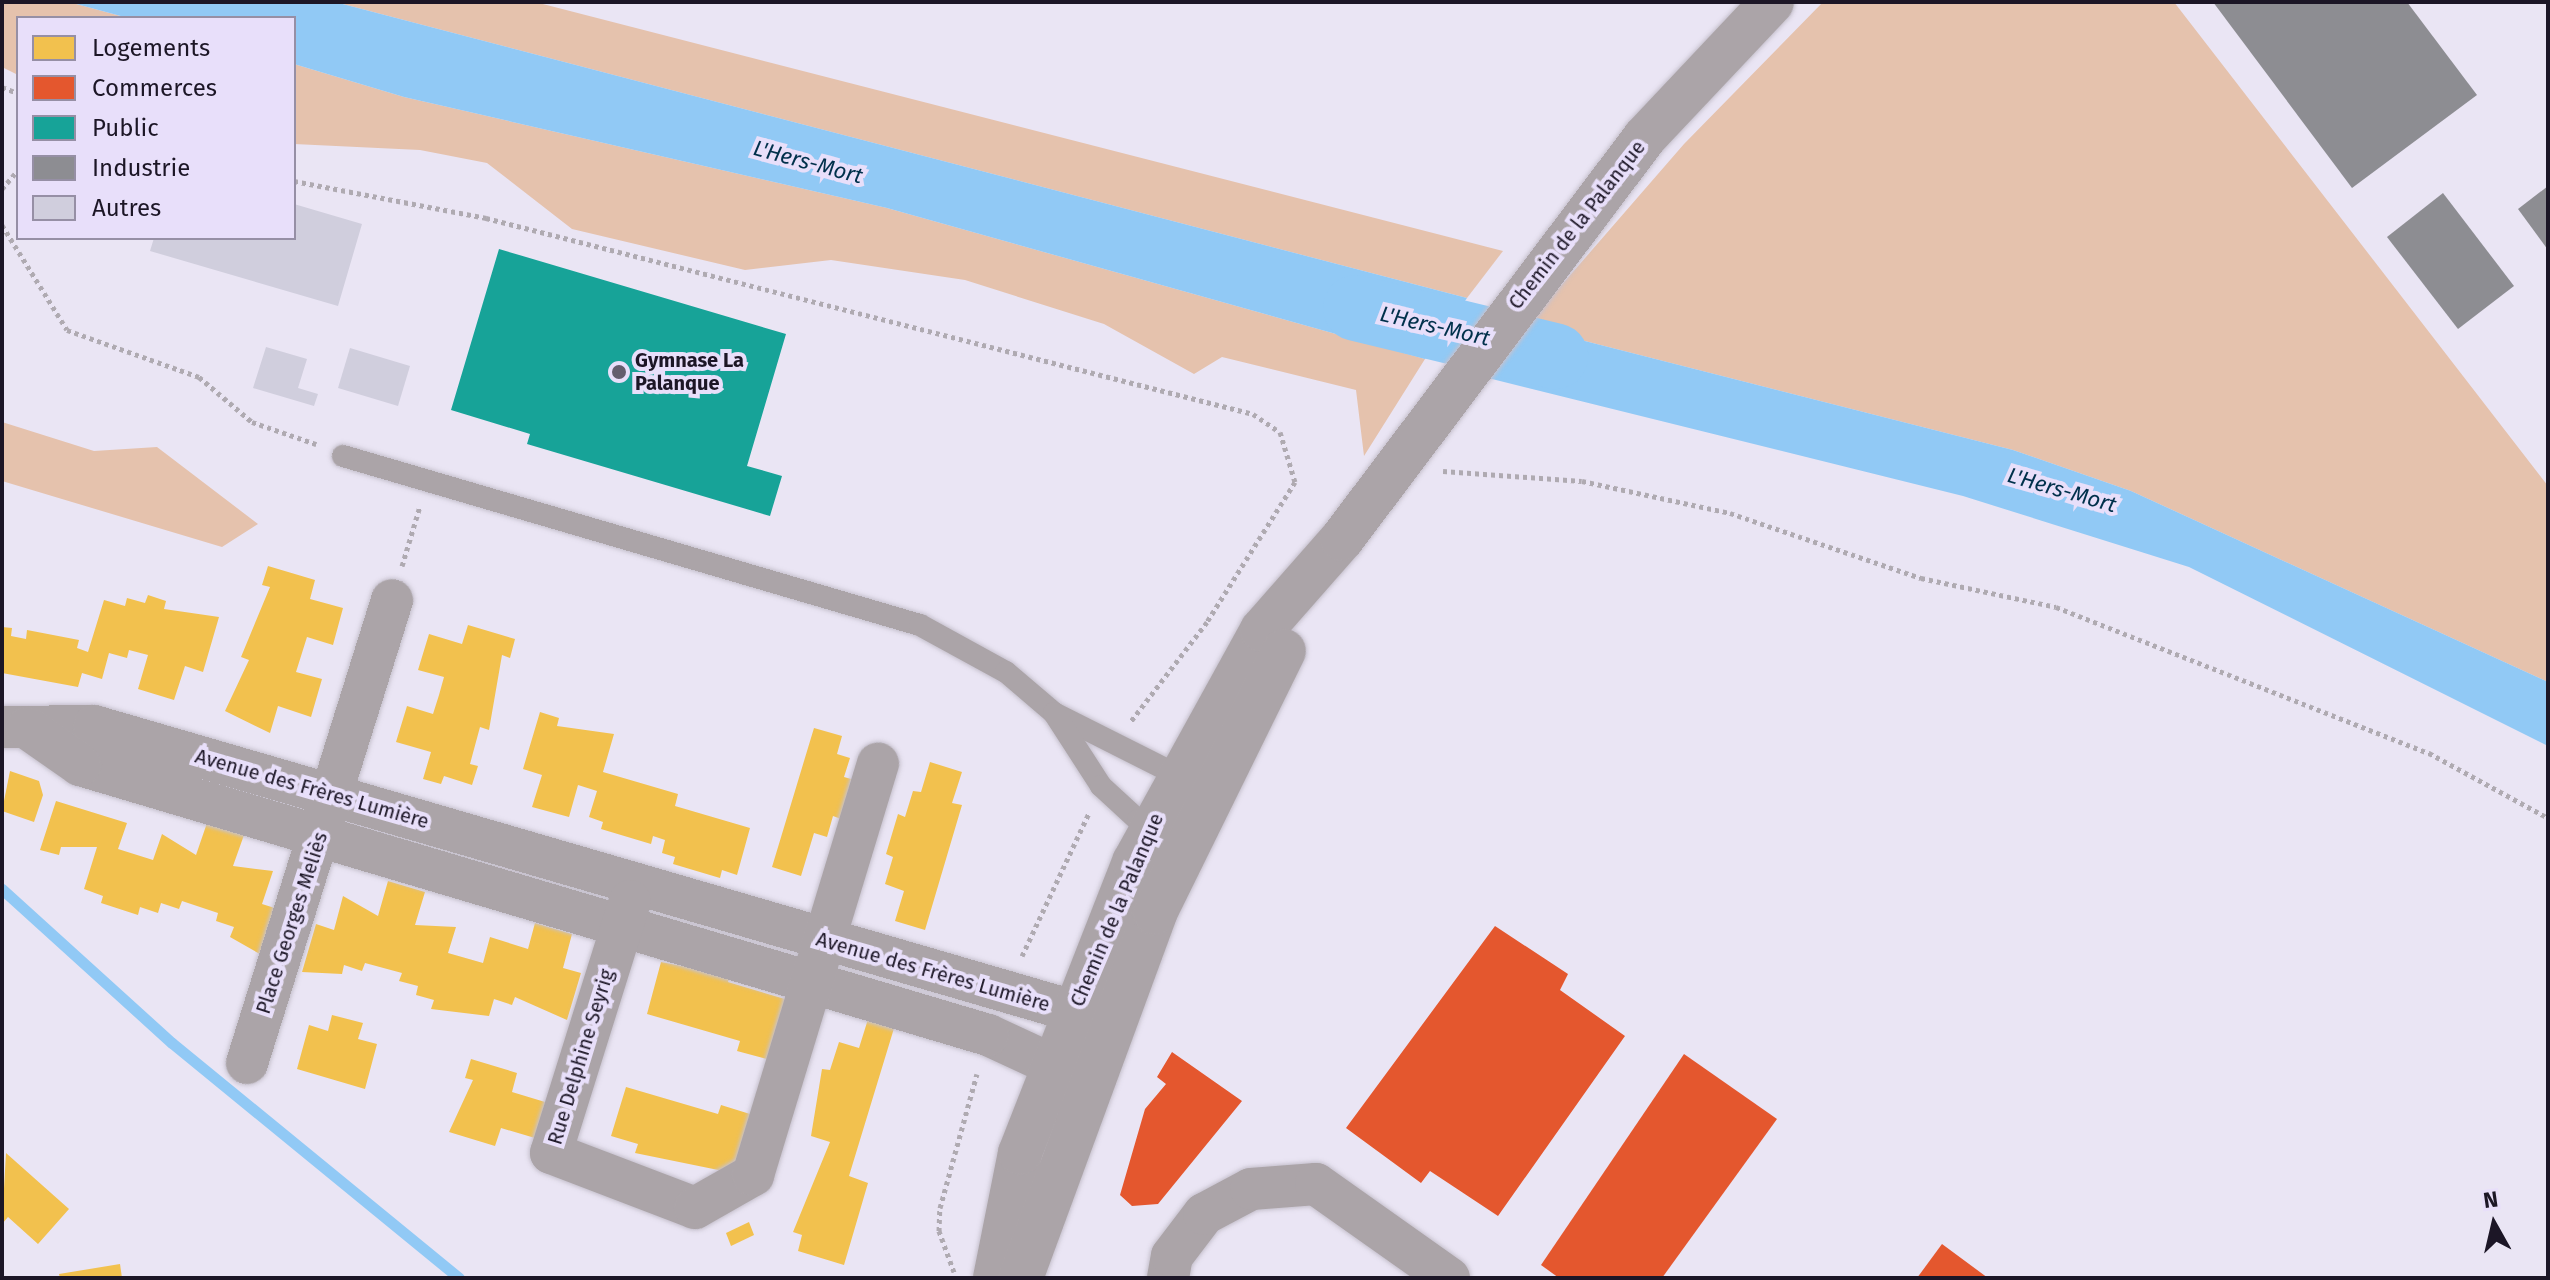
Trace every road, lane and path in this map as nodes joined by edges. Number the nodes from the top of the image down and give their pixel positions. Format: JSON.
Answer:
{"nodes":[{"id":1,"x":1772,"y":2,"type":"edge"},
{"id":2,"x":16,"y":172,"type":"edge"},
{"id":3,"x":296,"y":181,"type":"edge"},
{"id":4,"x":2,"y":189,"type":"edge"},
{"id":5,"x":2,"y":225,"type":"edge"},
{"id":6,"x":343,"y":456,"type":"joint"},
{"id":7,"x":1402,"y":456,"type":"junction"},
{"id":8,"x":427,"y":482,"type":"junction"},
{"id":9,"x":1342,"y":539,"type":"junction"},
{"id":10,"x":392,"y":600,"type":"joint"},
{"id":11,"x":1054,"y":713,"type":"junction"},
{"id":12,"x":1126,"y":727,"type":"dead end"},
{"id":13,"x":14,"y":728,"type":"edge"},
{"id":14,"x":878,"y":764,"type":"dead end"},
{"id":15,"x":1182,"y":772,"type":"junction"},
{"id":16,"x":333,"y":793,"type":"junction"},
{"id":17,"x":1200,"y":813,"type":"junction"},
{"id":18,"x":2548,"y":818,"type":"edge"},
{"id":19,"x":1151,"y":826,"type":"junction"},
{"id":20,"x":319,"y":838,"type":"junction"},
{"id":21,"x":636,"y":884,"type":"junction"},
{"id":22,"x":622,"y":927,"type":"junction"},
{"id":23,"x":828,"y":942,"type":"junction"},
{"id":24,"x":815,"y":983,"type":"junction"},
{"id":25,"x":1073,"y":1014,"type":"junction"},
{"id":26,"x":1101,"y":1052,"type":"junction"},
{"id":27,"x":247,"y":1063,"type":"dead end"},
{"id":28,"x":1053,"y":1065,"type":"junction"},
{"id":29,"x":995,"y":1278,"type":"edge"},
{"id":30,"x":1021,"y":1278,"type":"edge"},
{"id":31,"x":1168,"y":1278,"type":"edge"},
{"id":32,"x":1449,"y":1278,"type":"edge"}],
"edges":[{"from":1,"to":7,"type":"street","name":"Chemin de la Palanque"},
{"from":2,"to":4,"type":"path"},
{"from":3,"to":12,"type":"path"},
{"from":5,"to":6,"type":"path"},
{"from":6,"to":8,"type":"lane"},
{"from":7,"to":9,"type":"street","name":"Chemin de la Palanque"},
{"from":7,"to":18,"type":"path"},
{"from":8,"to":10,"type":"path"},
{"from":8,"to":11,"type":"lane"},
{"from":9,"to":15,"type":"street","name":"Chemin de la Palanque"},
{"from":9,"to":17,"type":"street","name":"Chemin de la Palanque"},
{"from":10,"to":16,"type":"street","name":"Place Georges Meliès"},
{"from":11,"to":15,"type":"lane"},
{"from":11,"to":19,"type":"lane"},
{"from":13,"to":16,"type":"street","name":"Avenue des Frères Lumière"},
{"from":13,"to":20,"type":"street","name":"Avenue des Frères Lumière"},
{"from":14,"to":23,"type":"street","name":"Rue Delphine Seyrig"},
{"from":15,"to":17,"type":"lane"},
{"from":15,"to":19,"type":"street","name":"Chemin de la Palanque"},
{"from":16,"to":20,"type":"street","name":"Place Georges Meliès"},
{"from":16,"to":21,"type":"street","name":"Avenue des Frères Lumière"},
{"from":17,"to":19,"type":"lane"},
{"from":17,"to":26,"type":"street","name":"Chemin de la Palanque"},
{"from":19,"to":25,"type":"street","name":"Chemin de la Palanque"},
{"from":20,"to":22,"type":"street","name":"Avenue des Frères Lumière"},
{"from":20,"to":27,"type":"street","name":"Place Georges Meliès"},
{"from":21,"to":22,"type":"street","name":"Rue Delphine Seyrig"},
{"from":21,"to":23,"type":"street","name":"Avenue des Frères Lumière"},
{"from":22,"to":24,"type":"street","name":"Avenue des Frères Lumière"},
{"from":22,"to":24,"type":"street","name":"Rue Delphine Seyrig"},
{"from":23,"to":24,"type":"street","name":"Rue Delphine Seyrig"},
{"from":23,"to":25,"type":"street","name":"Avenue des Frères Lumière"},
{"from":24,"to":28,"type":"street","name":"Avenue des Frères Lumière"},
{"from":25,"to":26,"type":"street","name":"Avenue des Frères Lumière"},
{"from":25,"to":28,"type":"street","name":"Chemin de la Palanque"},
{"from":26,"to":28,"type":"street"},
{"from":26,"to":30,"type":"street","name":"Chemin de la Palanque"},
{"from":28,"to":29,"type":"street","name":"Chemin de la Palanque"},
{"from":31,"to":32,"type":"street"}]}
